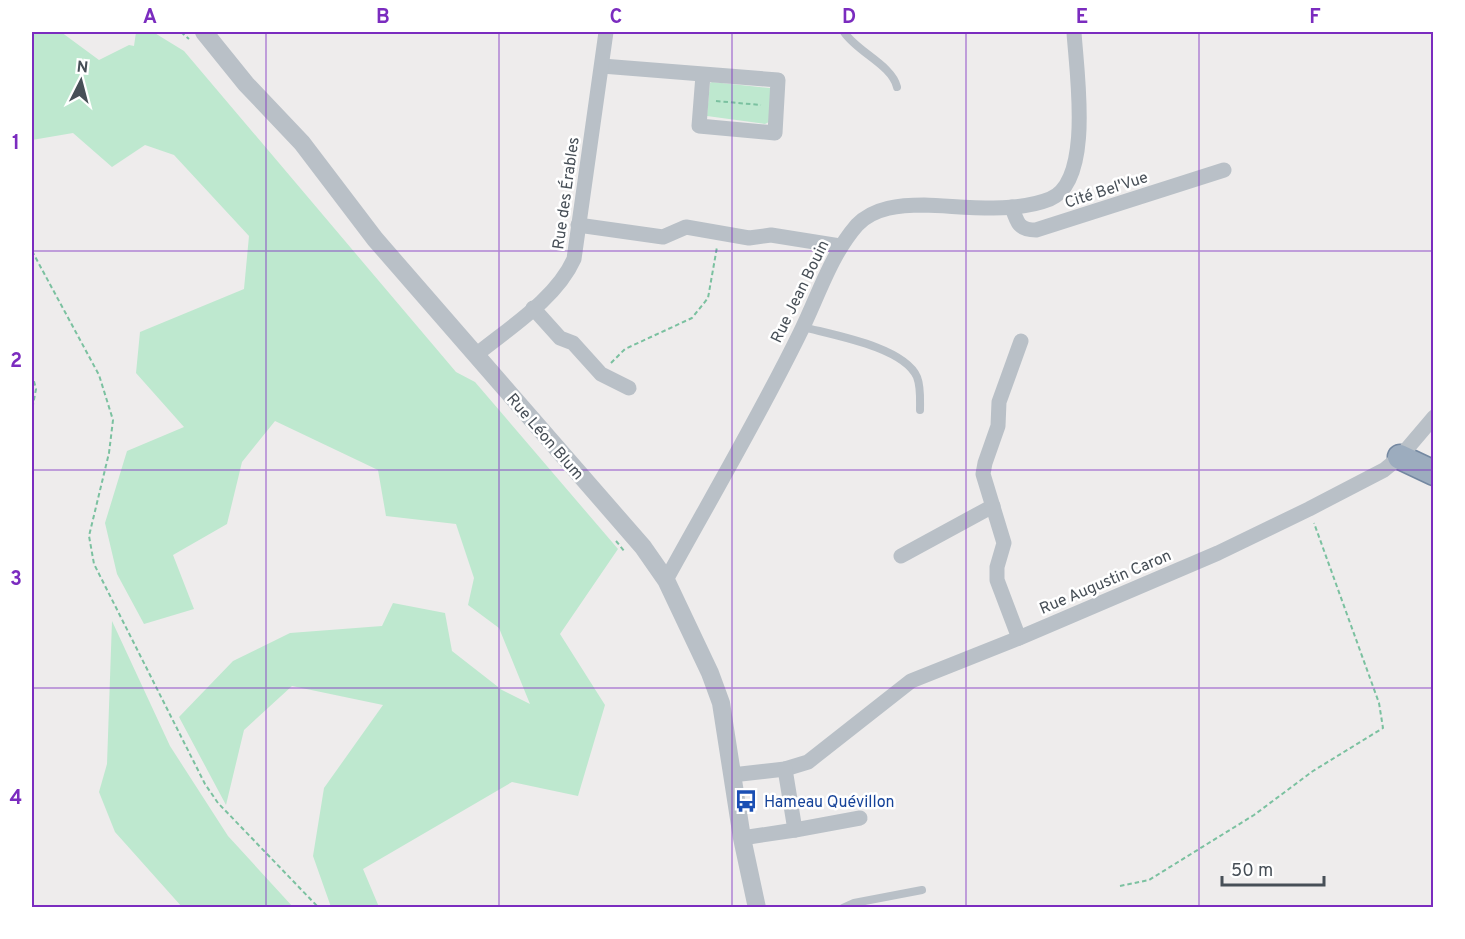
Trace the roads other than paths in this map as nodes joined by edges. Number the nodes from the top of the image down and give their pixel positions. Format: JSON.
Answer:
{"nodes":[{"id":1,"x":204,"y":32,"type":"edge"},
{"id":2,"x":606,"y":32,"type":"edge"},
{"id":3,"x":844,"y":32,"type":"edge"},
{"id":4,"x":1074,"y":32,"type":"edge"},
{"id":5,"x":602,"y":66,"type":"junction"},
{"id":6,"x":703,"y":75,"type":"junction"},
{"id":7,"x":897,"y":87,"type":"dead end"},
{"id":8,"x":1224,"y":170,"type":"dead end"},
{"id":9,"x":1012,"y":207,"type":"junction"},
{"id":10,"x":578,"y":225,"type":"junction"},
{"id":11,"x":840,"y":246,"type":"junction"},
{"id":12,"x":533,"y":308,"type":"junction"},
{"id":13,"x":803,"y":327,"type":"junction"},
{"id":14,"x":1021,"y":341,"type":"dead end"},
{"id":15,"x":476,"y":355,"type":"junction"},
{"id":16,"x":629,"y":388,"type":"dead end"},
{"id":17,"x":920,"y":410,"type":"dead end"},
{"id":18,"x":1434,"y":417,"type":"edge"},
{"id":19,"x":1400,"y":457,"type":"junction"},
{"id":20,"x":1434,"y":473,"type":"edge"},
{"id":21,"x":993,"y":506,"type":"junction"},
{"id":22,"x":901,"y":556,"type":"dead end"},
{"id":23,"x":666,"y":580,"type":"junction"},
{"id":24,"x":1019,"y":638,"type":"junction"},
{"id":25,"x":785,"y":769,"type":"junction"},
{"id":26,"x":732,"y":775,"type":"junction"},
{"id":27,"x":860,"y":818,"type":"dead end"},
{"id":28,"x":795,"y":830,"type":"junction"},
{"id":29,"x":742,"y":838,"type":"junction"},
{"id":30,"x":922,"y":890,"type":"dead end"},
{"id":31,"x":757,"y":908,"type":"edge"},
{"id":32,"x":843,"y":908,"type":"edge"}],
"edges":[{"from":1,"to":15,"type":"street","name":"Rue Léon Blum"},
{"from":2,"to":5,"type":"street","name":"Rue des Érables"},
{"from":3,"to":7,"type":"lane"},
{"from":4,"to":9,"type":"street","name":"Rue Jean Bouin"},
{"from":5,"to":6,"type":"street"},
{"from":5,"to":10,"type":"street","name":"Rue des Érables"},
{"from":6,"to":6,"type":"street"},
{"from":8,"to":9,"type":"street","name":"Cité Bel'Vue"},
{"from":9,"to":11,"type":"street","name":"Rue Jean Bouin"},
{"from":10,"to":11,"type":"street"},
{"from":10,"to":12,"type":"street","name":"Rue des Érables"},
{"from":11,"to":13,"type":"street","name":"Rue Jean Bouin"},
{"from":12,"to":15,"type":"street","name":"Rue des Érables"},
{"from":12,"to":16,"type":"street"},
{"from":13,"to":17,"type":"lane"},
{"from":13,"to":23,"type":"street","name":"Rue Jean Bouin"},
{"from":14,"to":21,"type":"street"},
{"from":15,"to":23,"type":"street","name":"Rue Léon Blum"},
{"from":18,"to":19,"type":"street","name":"Rue Augustin Caron"},
{"from":19,"to":20,"type":"highway"},
{"from":19,"to":24,"type":"street","name":"Rue Augustin Caron"},
{"from":21,"to":22,"type":"street"},
{"from":21,"to":24,"type":"street"},
{"from":23,"to":26,"type":"street","name":"Rue Léon Blum"},
{"from":24,"to":25,"type":"street","name":"Rue Augustin Caron"},
{"from":25,"to":26,"type":"street","name":"Rue Augustin Caron"},
{"from":25,"to":28,"type":"street"},
{"from":26,"to":29,"type":"street","name":"Rue Léon Blum"},
{"from":27,"to":28,"type":"street"},
{"from":28,"to":29,"type":"street"},
{"from":29,"to":31,"type":"street","name":"Rue Léon Blum"},
{"from":30,"to":32,"type":"lane"}]}
